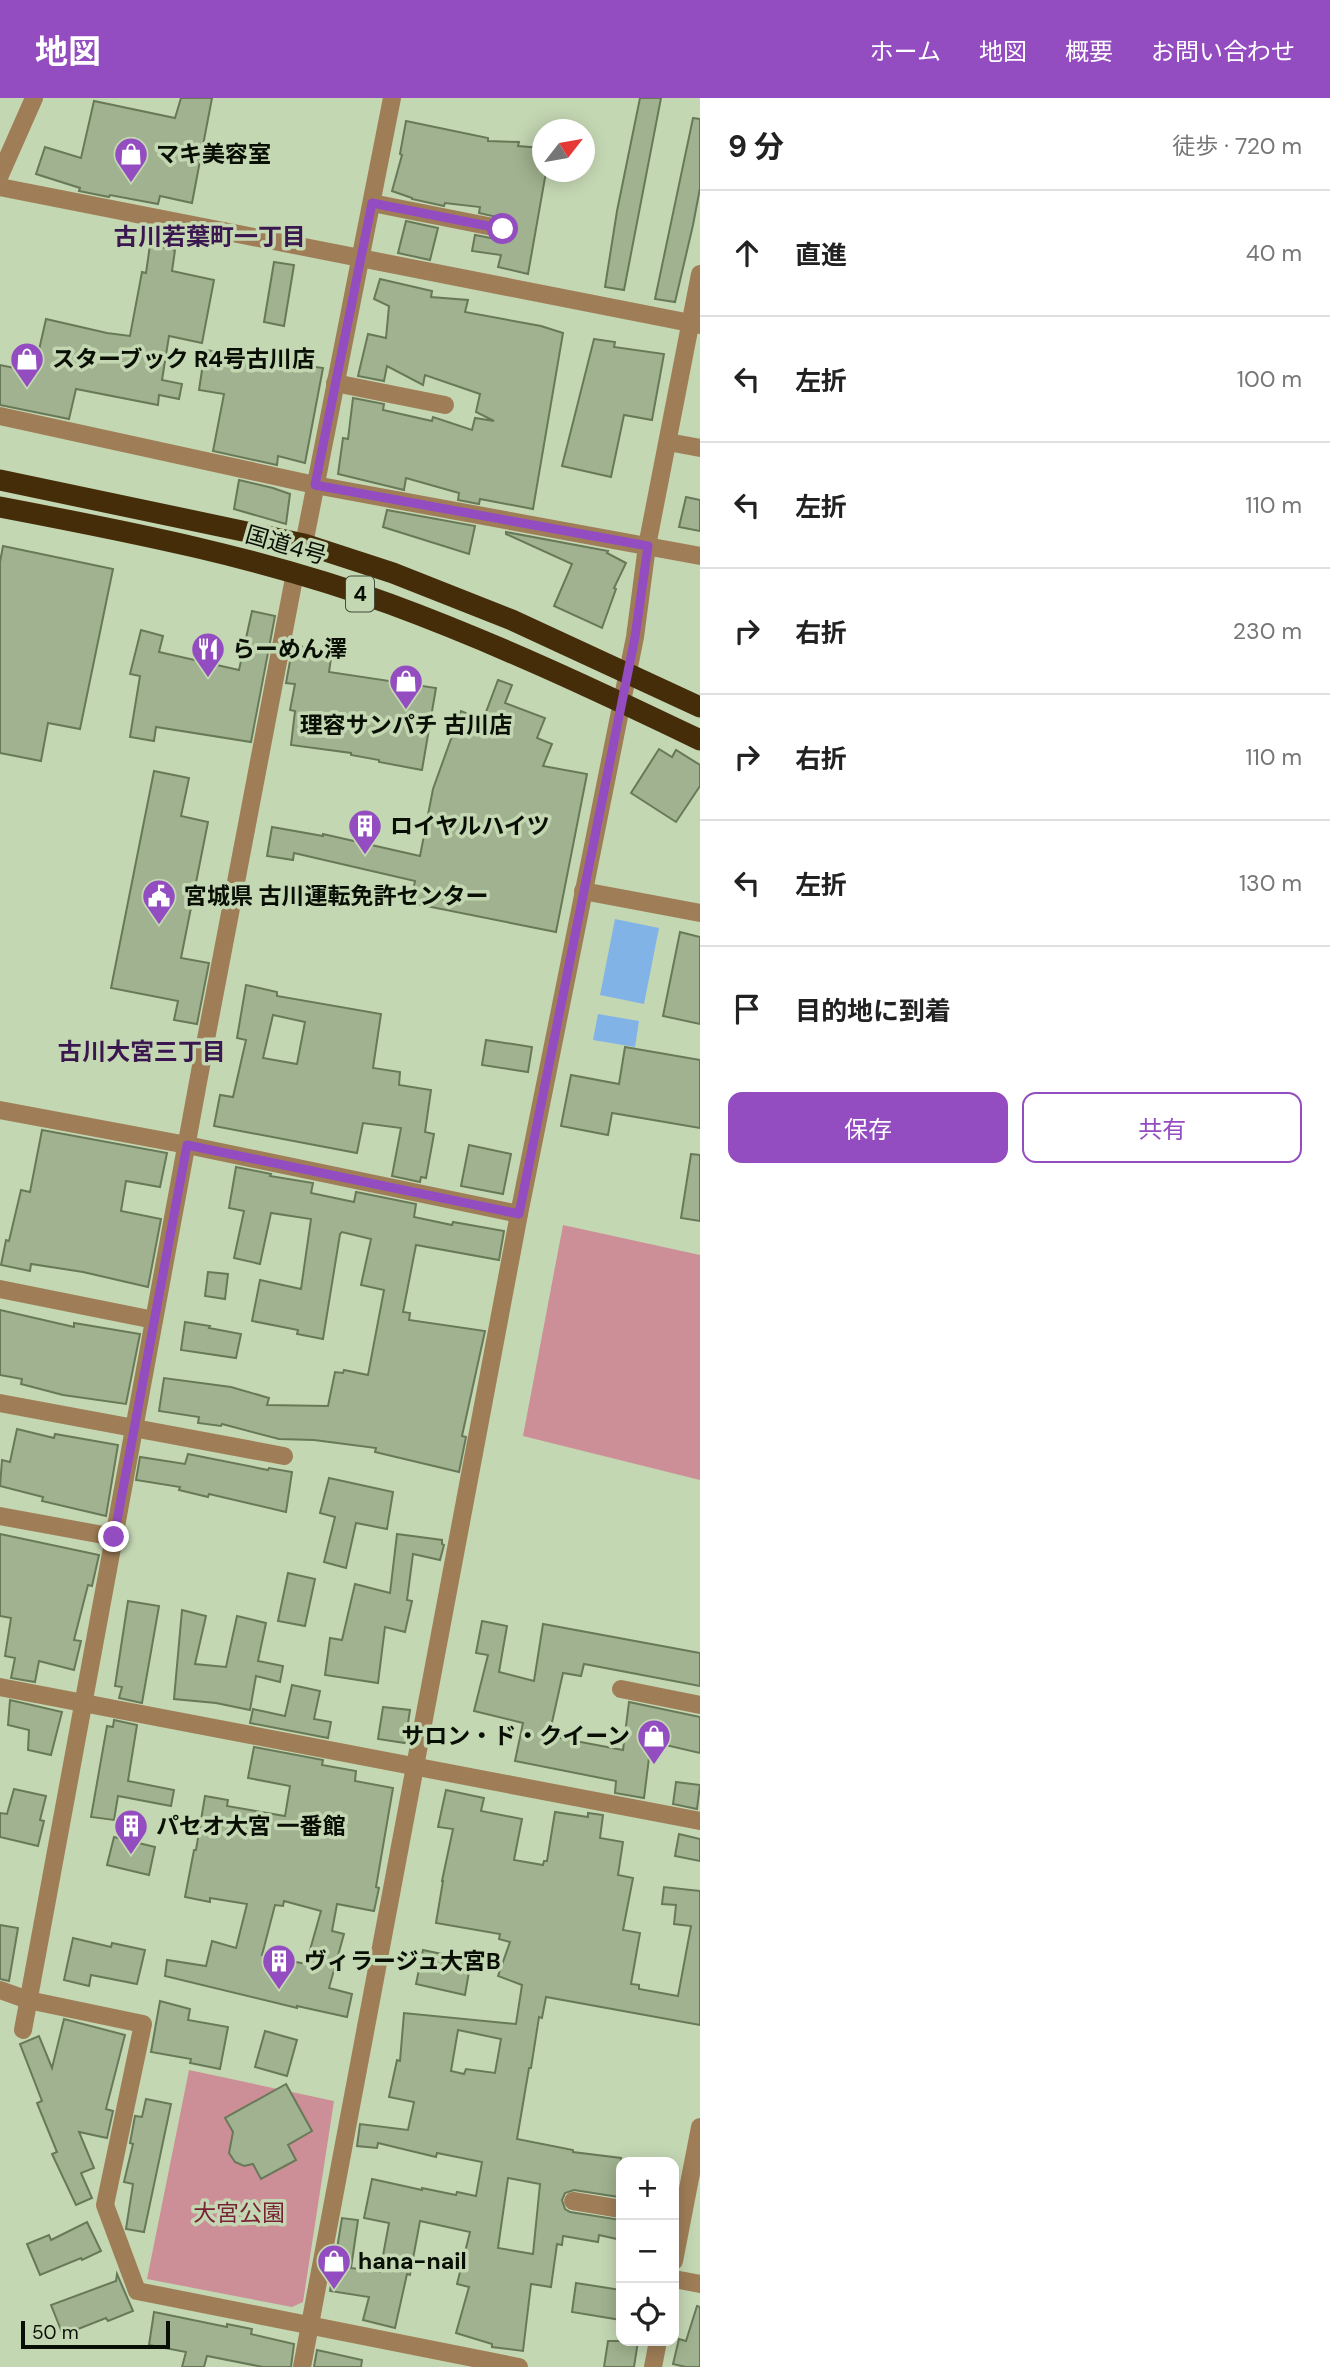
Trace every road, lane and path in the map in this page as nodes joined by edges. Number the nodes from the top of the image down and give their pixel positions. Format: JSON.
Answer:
{"nodes":[{"id":1,"x":34,"y":98,"type":"edge"},
{"id":2,"x":392,"y":98,"type":"edge"},
{"id":3,"x":0,"y":175,"type":"edge"},
{"id":4,"x":0,"y":187,"type":"edge"},
{"id":5,"x":372,"y":203,"type":"junction"},
{"id":6,"x":503,"y":229,"type":"dead end"},
{"id":7,"x":360,"y":258,"type":"junction"},
{"id":8,"x":700,"y":274,"type":"edge"},
{"id":9,"x":695,"y":324,"type":"edge"},
{"id":10,"x":335,"y":383,"type":"junction"},
{"id":11,"x":445,"y":405,"type":"dead end"},
{"id":12,"x":0,"y":416,"type":"edge"},
{"id":13,"x":667,"y":442,"type":"junction"},
{"id":14,"x":700,"y":448,"type":"edge"},
{"id":15,"x":0,"y":480,"type":"edge"},
{"id":16,"x":315,"y":485,"type":"junction"},
{"id":17,"x":0,"y":507,"type":"edge"},
{"id":18,"x":304,"y":544,"type":"junction"},
{"id":19,"x":648,"y":546,"type":"junction"},
{"id":20,"x":700,"y":556,"type":"edge"},
{"id":21,"x":295,"y":573,"type":"junction"},
{"id":22,"x":627,"y":673,"type":"junction"},
{"id":23,"x":621,"y":702,"type":"junction"},
{"id":24,"x":700,"y":707,"type":"edge"},
{"id":25,"x":700,"y":740,"type":"edge"},
{"id":26,"x":583,"y":891,"type":"junction"},
{"id":27,"x":700,"y":913,"type":"edge"},
{"id":28,"x":0,"y":1110,"type":"edge"},
{"id":29,"x":187,"y":1145,"type":"junction"},
{"id":30,"x":519,"y":1214,"type":"junction"},
{"id":31,"x":0,"y":1289,"type":"edge"},
{"id":32,"x":154,"y":1320,"type":"junction"},
{"id":33,"x":0,"y":1403,"type":"edge"},
{"id":34,"x":134,"y":1428,"type":"junction"},
{"id":35,"x":284,"y":1456,"type":"dead end"},
{"id":36,"x":0,"y":1516,"type":"edge"},
{"id":37,"x":114,"y":1537,"type":"junction"},
{"id":38,"x":0,"y":1687,"type":"edge"},
{"id":39,"x":621,"y":1689,"type":"dead end"},
{"id":40,"x":83,"y":1703,"type":"junction"},
{"id":41,"x":700,"y":1706,"type":"edge"},
{"id":42,"x":415,"y":1766,"type":"junction"},
{"id":43,"x":700,"y":1821,"type":"edge"},
{"id":44,"x":0,"y":1990,"type":"edge"},
{"id":45,"x":28,"y":2000,"type":"junction"},
{"id":46,"x":23,"y":2030,"type":"dead end"},
{"id":47,"x":700,"y":2127,"type":"edge"},
{"id":48,"x":573,"y":2201,"type":"dead end"},
{"id":49,"x":616,"y":2208,"type":"edge"},
{"id":50,"x":679,"y":2214,"type":"edge"},
{"id":51,"x":679,"y":2280,"type":"edge"},
{"id":52,"x":700,"y":2284,"type":"edge"},
{"id":53,"x":310,"y":2325,"type":"junction"},
{"id":54,"x":657,"y":2346,"type":"edge"},
{"id":55,"x":302,"y":2367,"type":"edge"},
{"id":56,"x":519,"y":2367,"type":"edge"},
{"id":57,"x":653,"y":2367,"type":"edge"}],
"edges":[{"from":1,"to":3,"type":"street"},
{"from":2,"to":5,"type":"street"},
{"from":4,"to":7,"type":"street"},
{"from":5,"to":6,"type":"street"},
{"from":5,"to":7,"type":"street"},
{"from":7,"to":9,"type":"street"},
{"from":7,"to":10,"type":"street"},
{"from":8,"to":9,"type":"street"},
{"from":9,"to":13,"type":"street"},
{"from":10,"to":11,"type":"street"},
{"from":10,"to":16,"type":"street"},
{"from":12,"to":16,"type":"street"},
{"from":13,"to":14,"type":"street"},
{"from":13,"to":19,"type":"street"},
{"from":15,"to":18,"type":"highway","name":"国道4号","number":"4"},
{"from":16,"to":18,"type":"street"},
{"from":16,"to":19,"type":"street"},
{"from":17,"to":21,"type":"highway","name":"国道4号","number":"4"},
{"from":18,"to":22,"type":"highway","name":"国道4号","number":"4"},
{"from":19,"to":20,"type":"street"},
{"from":19,"to":22,"type":"street"},
{"from":21,"to":23,"type":"highway","name":"国道4号","number":"4"},
{"from":21,"to":29,"type":"street"},
{"from":22,"to":23,"type":"street"},
{"from":22,"to":24,"type":"highway","name":"国道4号","number":"4"},
{"from":23,"to":25,"type":"highway","name":"国道4号","number":"4"},
{"from":23,"to":26,"type":"street"},
{"from":26,"to":27,"type":"street"},
{"from":26,"to":30,"type":"street"},
{"from":28,"to":29,"type":"street"},
{"from":29,"to":30,"type":"street"},
{"from":29,"to":32,"type":"street"},
{"from":30,"to":42,"type":"street"},
{"from":31,"to":32,"type":"street"},
{"from":32,"to":34,"type":"street"},
{"from":33,"to":34,"type":"street"},
{"from":34,"to":35,"type":"street"},
{"from":34,"to":37,"type":"street"},
{"from":36,"to":37,"type":"street"},
{"from":37,"to":40,"type":"street"},
{"from":38,"to":40,"type":"street"},
{"from":39,"to":41,"type":"street"},
{"from":40,"to":42,"type":"street"},
{"from":40,"to":45,"type":"street"},
{"from":42,"to":43,"type":"street"},
{"from":42,"to":53,"type":"street"},
{"from":44,"to":45,"type":"street"},
{"from":45,"to":46,"type":"street"},
{"from":45,"to":53,"type":"street"},
{"from":47,"to":50,"type":"street"},
{"from":48,"to":49,"type":"street"},
{"from":51,"to":52,"type":"street"},
{"from":53,"to":55,"type":"street"},
{"from":53,"to":56,"type":"street"},
{"from":54,"to":57,"type":"street"}]}
